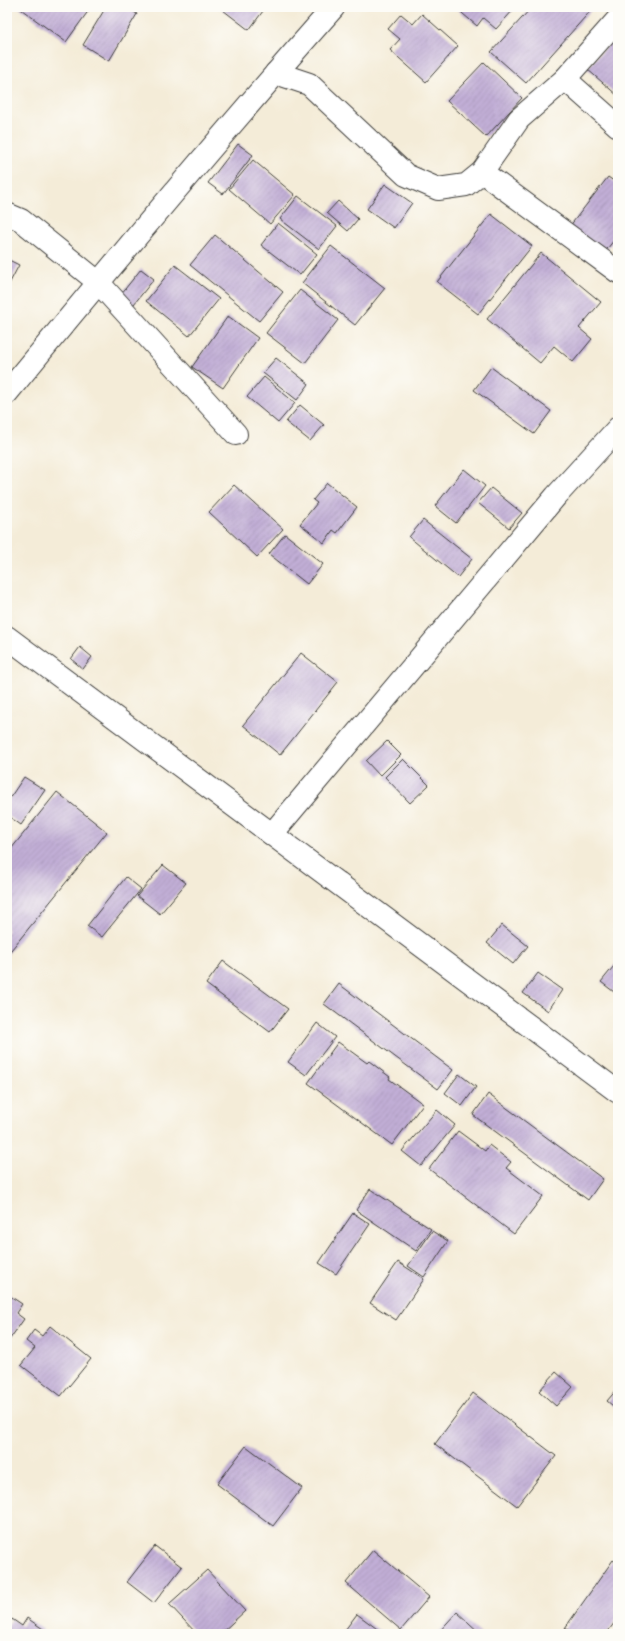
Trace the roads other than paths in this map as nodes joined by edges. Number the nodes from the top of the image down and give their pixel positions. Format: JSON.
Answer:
{"nodes":[{"id":1,"x":334,"y":7,"type":"edge"},
{"id":2,"x":618,"y":19,"type":"edge"},
{"id":3,"x":276,"y":72,"type":"junction"},
{"id":4,"x":565,"y":79,"type":"junction"},
{"id":5,"x":618,"y":126,"type":"edge"},
{"id":6,"x":482,"y":172,"type":"junction"},
{"id":7,"x":7,"y":214,"type":"edge"},
{"id":8,"x":618,"y":272,"type":"edge"},
{"id":9,"x":98,"y":282,"type":"junction"},
{"id":10,"x":7,"y":393,"type":"edge"},
{"id":11,"x":618,"y":428,"type":"edge"},
{"id":12,"x":236,"y":434,"type":"dead end"},
{"id":13,"x":7,"y":637,"type":"edge"},
{"id":14,"x":272,"y":834,"type":"junction"},
{"id":15,"x":618,"y":1092,"type":"edge"}],
"edges":[{"from":1,"to":3,"type":"street"},
{"from":2,"to":4,"type":"street"},
{"from":3,"to":6,"type":"street"},
{"from":3,"to":9,"type":"street"},
{"from":4,"to":5,"type":"street"},
{"from":4,"to":6,"type":"street"},
{"from":6,"to":8,"type":"street"},
{"from":7,"to":9,"type":"street"},
{"from":9,"to":10,"type":"street"},
{"from":9,"to":12,"type":"street"},
{"from":11,"to":14,"type":"street"},
{"from":13,"to":14,"type":"street"},
{"from":14,"to":15,"type":"street"}]}
